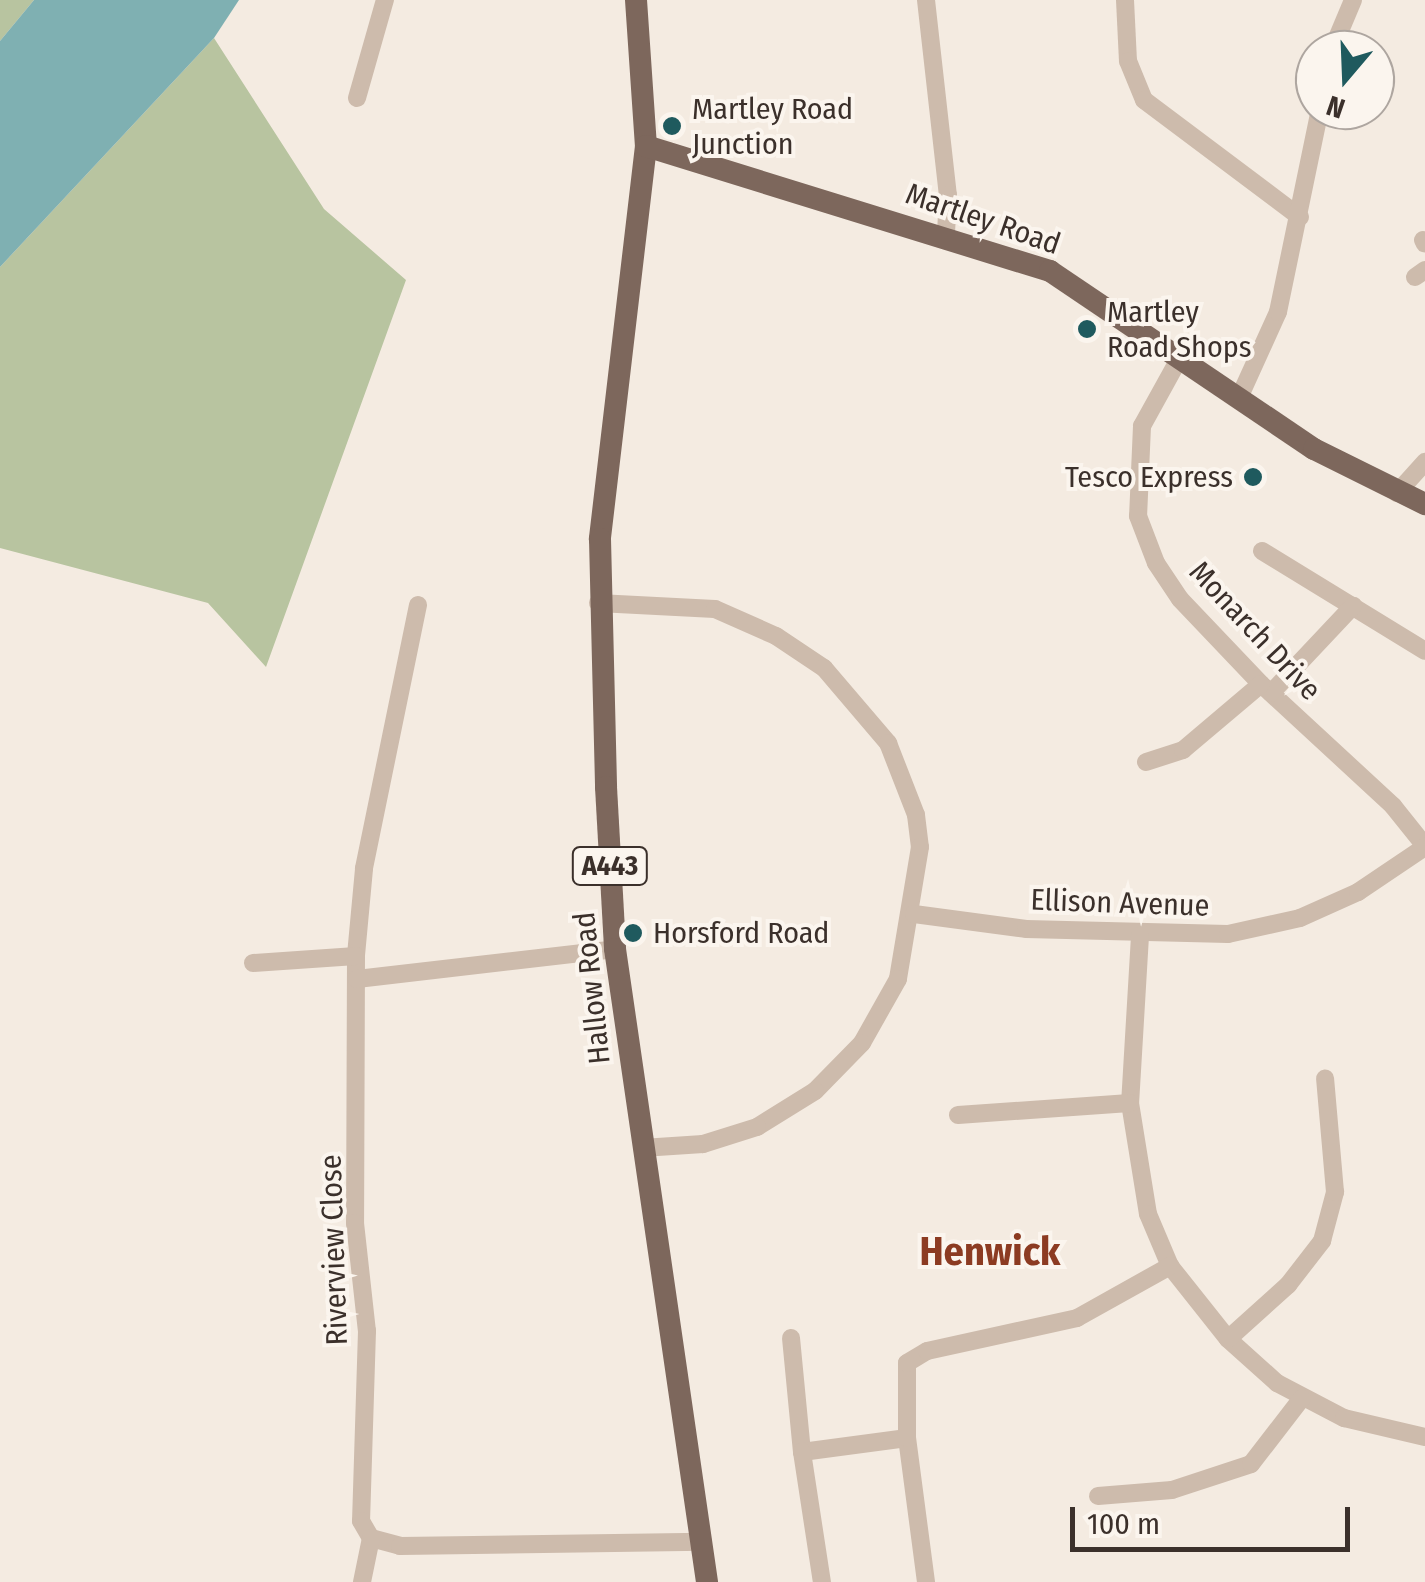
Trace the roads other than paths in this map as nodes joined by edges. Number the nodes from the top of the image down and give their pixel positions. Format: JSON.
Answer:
{"nodes":[{"id":1,"x":385,"y":0,"type":"edge"},
{"id":2,"x":636,"y":0,"type":"edge"},
{"id":3,"x":926,"y":0,"type":"edge"},
{"id":4,"x":1125,"y":0,"type":"edge"},
{"id":5,"x":1354,"y":0,"type":"edge"},
{"id":6,"x":1341,"y":30,"type":"edge"},
{"id":7,"x":357,"y":98,"type":"dead end"},
{"id":8,"x":1316,"y":130,"type":"edge"},
{"id":9,"x":646,"y":146,"type":"junction"},
{"id":10,"x":1300,"y":217,"type":"junction"},
{"id":11,"x":946,"y":234,"type":"junction"},
{"id":12,"x":1178,"y":358,"type":"junction"},
{"id":13,"x":1239,"y":398,"type":"junction"},
{"id":14,"x":1425,"y":462,"type":"edge"},
{"id":15,"x":1397,"y":493,"type":"junction"},
{"id":16,"x":1425,"y":504,"type":"edge"},
{"id":17,"x":1262,"y":551,"type":"dead end"},
{"id":18,"x":598,"y":603,"type":"junction"},
{"id":19,"x":418,"y":605,"type":"dead end"},
{"id":20,"x":1353,"y":606,"type":"junction"},
{"id":21,"x":1425,"y":651,"type":"edge"},
{"id":22,"x":1266,"y":688,"type":"junction"},
{"id":23,"x":1146,"y":762,"type":"dead end"},
{"id":24,"x":1425,"y":847,"type":"edge"},
{"id":25,"x":914,"y":914,"type":"junction"},
{"id":26,"x":1140,"y":936,"type":"junction"},
{"id":27,"x":615,"y":949,"type":"junction"},
{"id":28,"x":356,"y":956,"type":"junction"},
{"id":29,"x":254,"y":963,"type":"dead end"},
{"id":30,"x":357,"y":979,"type":"junction"},
{"id":31,"x":1325,"y":1078,"type":"dead end"},
{"id":32,"x":1130,"y":1103,"type":"junction"},
{"id":33,"x":958,"y":1115,"type":"dead end"},
{"id":34,"x":642,"y":1148,"type":"junction"},
{"id":35,"x":1170,"y":1266,"type":"junction"},
{"id":36,"x":792,"y":1338,"type":"dead end"},
{"id":37,"x":1228,"y":1340,"type":"junction"},
{"id":38,"x":1302,"y":1398,"type":"junction"},
{"id":39,"x":1425,"y":1437,"type":"edge"},
{"id":40,"x":907,"y":1438,"type":"junction"},
{"id":41,"x":802,"y":1452,"type":"junction"},
{"id":42,"x":1098,"y":1496,"type":"dead end"},
{"id":43,"x":371,"y":1538,"type":"junction"},
{"id":44,"x":703,"y":1542,"type":"junction"},
{"id":45,"x":362,"y":1582,"type":"edge"},
{"id":46,"x":708,"y":1582,"type":"edge"},
{"id":47,"x":822,"y":1582,"type":"edge"},
{"id":48,"x":926,"y":1582,"type":"edge"}],
"edges":[{"from":1,"to":7,"type":"street"},
{"from":2,"to":9,"type":"main road","number":"A443"},
{"from":3,"to":11,"type":"street"},
{"from":4,"to":10,"type":"street"},
{"from":5,"to":6,"type":"street"},
{"from":8,"to":10,"type":"street"},
{"from":9,"to":11,"type":"main road","name":"Martley Road"},
{"from":9,"to":18,"type":"main road","name":"Hallow Road","number":"A443"},
{"from":10,"to":13,"type":"street"},
{"from":11,"to":12,"type":"main road","name":"Martley Road"},
{"from":12,"to":13,"type":"main road","name":"Martley Road"},
{"from":12,"to":22,"type":"street","name":"Monarch Drive"},
{"from":13,"to":15,"type":"main road","name":"Martley Road"},
{"from":14,"to":15,"type":"street"},
{"from":15,"to":16,"type":"main road","name":"Martley Road"},
{"from":17,"to":20,"type":"street"},
{"from":18,"to":25,"type":"street"},
{"from":18,"to":27,"type":"main road","name":"Hallow Road","number":"A443"},
{"from":19,"to":28,"type":"street","name":"Riverview Close"},
{"from":20,"to":21,"type":"street"},
{"from":20,"to":22,"type":"street"},
{"from":22,"to":23,"type":"street"},
{"from":22,"to":24,"type":"street","name":"Monarch Drive"},
{"from":24,"to":26,"type":"street","name":"Ellison Avenue"},
{"from":25,"to":26,"type":"street","name":"Ellison Avenue"},
{"from":25,"to":34,"type":"street"},
{"from":26,"to":32,"type":"street"},
{"from":27,"to":30,"type":"street"},
{"from":27,"to":34,"type":"main road","name":"Hallow Road","number":"A443"},
{"from":28,"to":29,"type":"street"},
{"from":28,"to":30,"type":"street","name":"Riverview Close"},
{"from":30,"to":43,"type":"street","name":"Riverview Close"},
{"from":31,"to":37,"type":"street"},
{"from":32,"to":33,"type":"street"},
{"from":32,"to":35,"type":"street"},
{"from":34,"to":44,"type":"main road","name":"Hallow Road","number":"A443"},
{"from":35,"to":37,"type":"street"},
{"from":35,"to":40,"type":"street"},
{"from":36,"to":41,"type":"street"},
{"from":37,"to":38,"type":"street"},
{"from":38,"to":39,"type":"street"},
{"from":38,"to":42,"type":"street"},
{"from":40,"to":41,"type":"street"},
{"from":40,"to":48,"type":"street"},
{"from":41,"to":47,"type":"street"},
{"from":43,"to":44,"type":"street"},
{"from":43,"to":45,"type":"street","name":"Riverview Close"},
{"from":44,"to":46,"type":"main road","name":"Hallow Road","number":"A443"}]}
